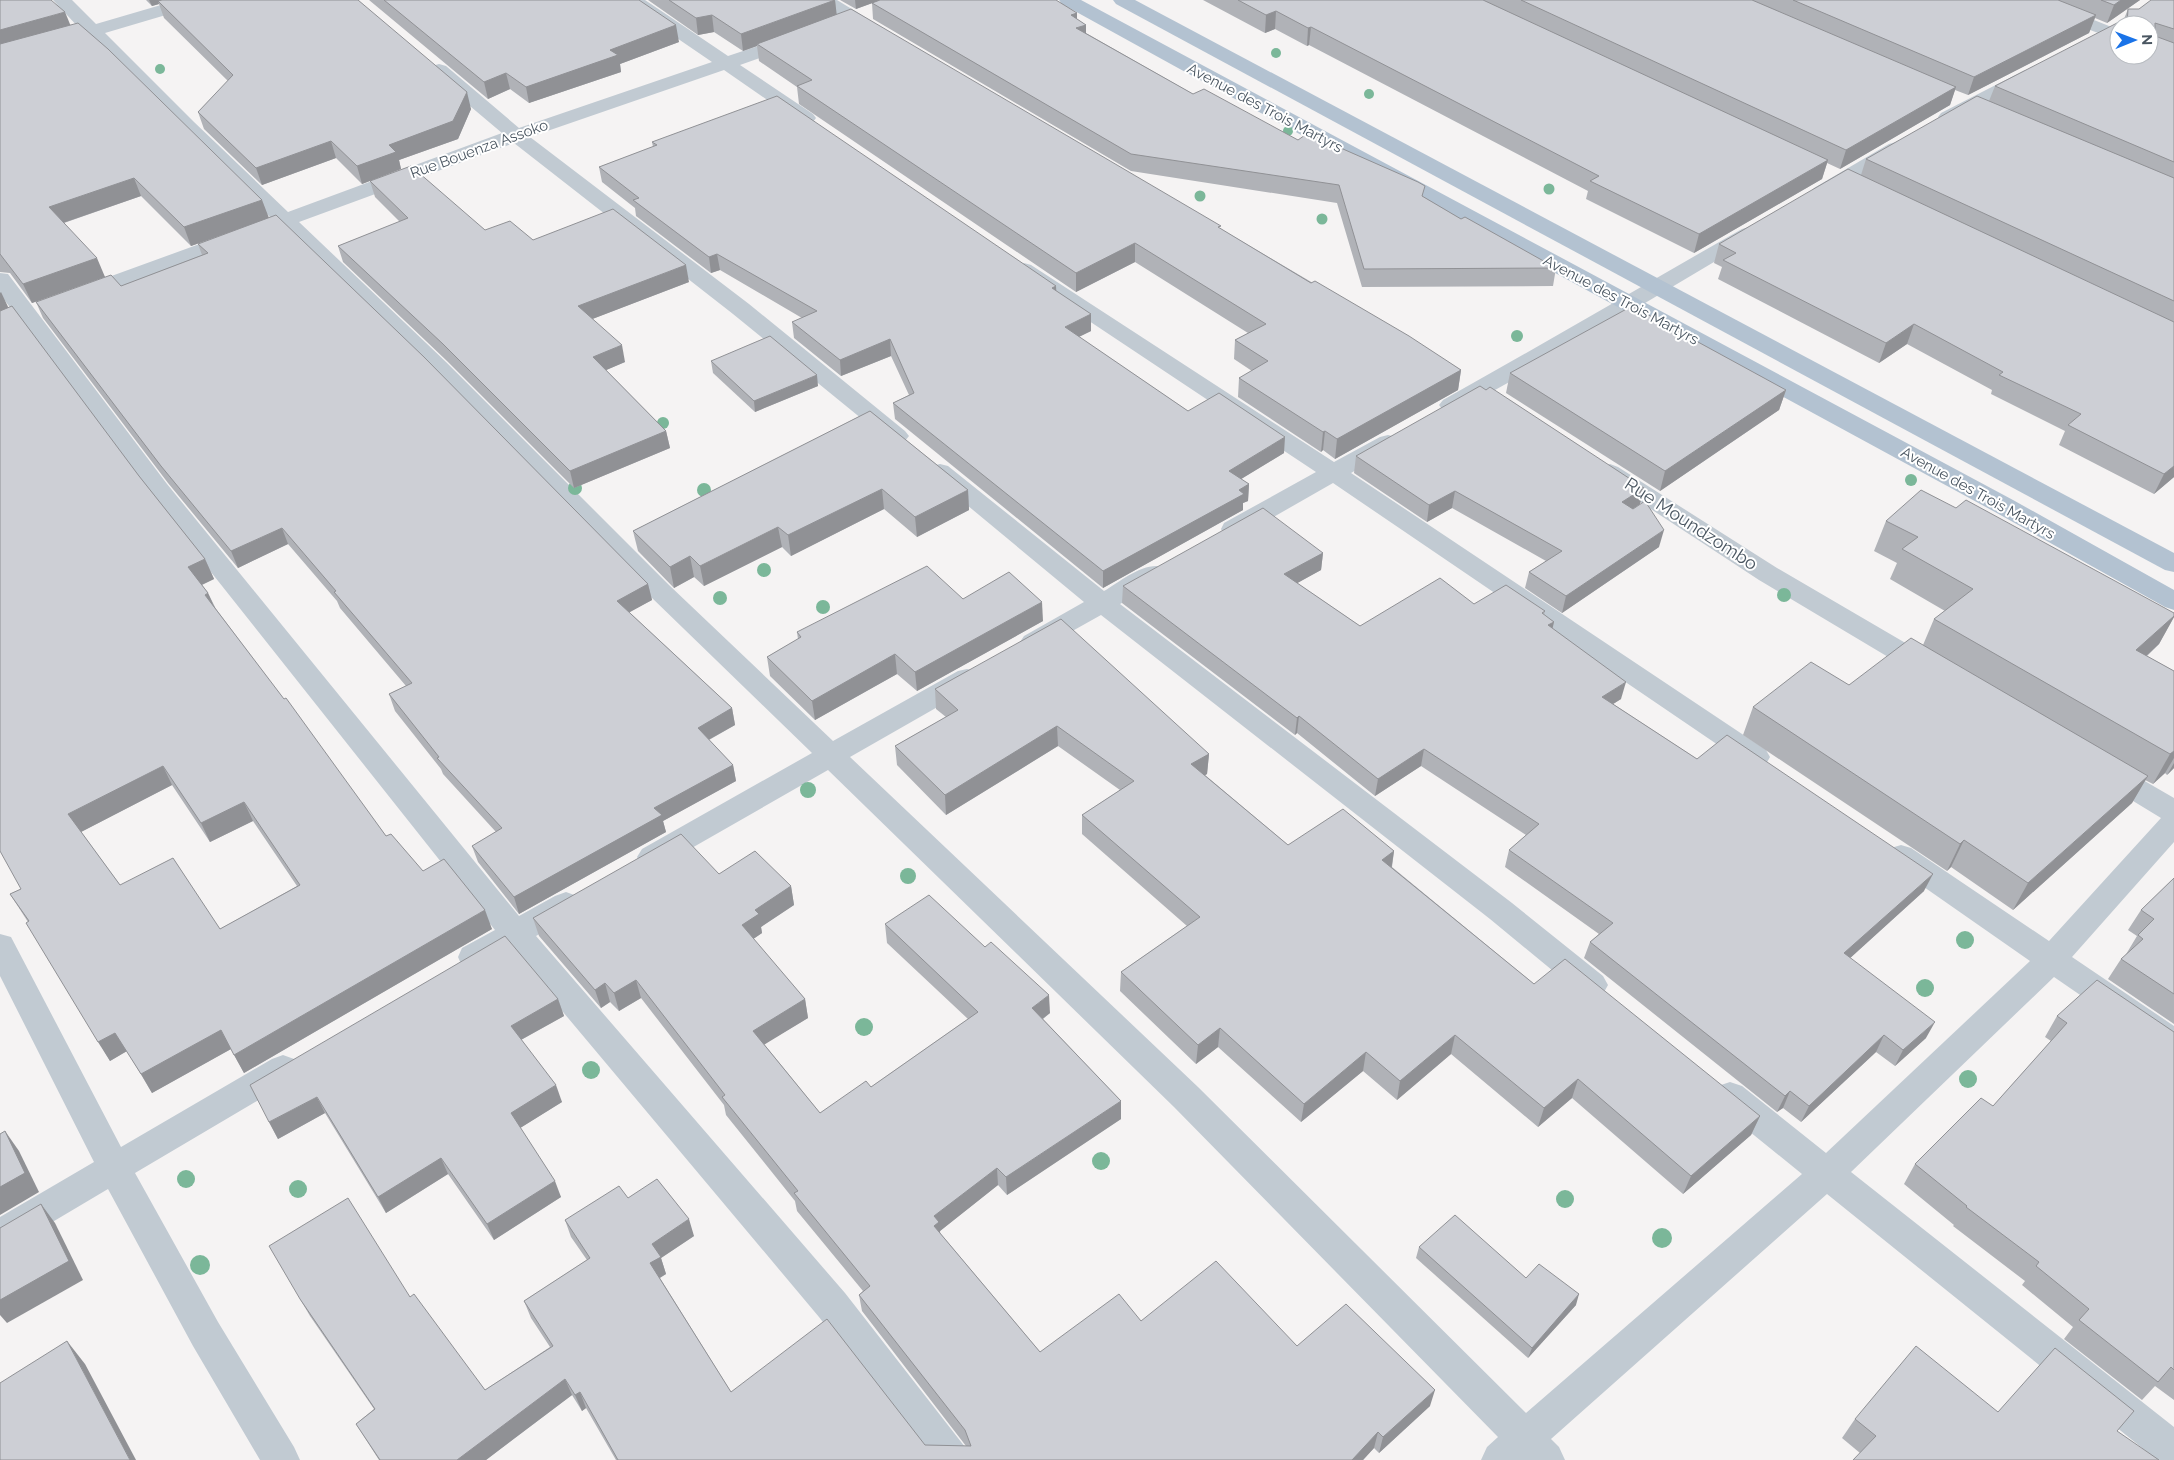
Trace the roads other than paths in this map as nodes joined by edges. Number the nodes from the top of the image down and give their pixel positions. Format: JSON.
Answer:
{"nodes":[{"id":1,"x":62,"y":0,"type":"edge"},
{"id":2,"x":197,"y":0,"type":"edge"},
{"id":3,"x":633,"y":0,"type":"edge"},
{"id":4,"x":825,"y":0,"type":"edge"},
{"id":5,"x":1068,"y":0,"type":"edge"},
{"id":6,"x":1122,"y":0,"type":"edge"},
{"id":7,"x":2028,"y":0,"type":"edge"},
{"id":8,"x":879,"y":9,"type":"edge"},
{"id":9,"x":845,"y":22,"type":"junction"},
{"id":10,"x":2109,"y":25,"type":"edge"},
{"id":11,"x":92,"y":31,"type":"junction"},
{"id":12,"x":2109,"y":33,"type":"edge"},
{"id":13,"x":809,"y":34,"type":"edge"},
{"id":14,"x":64,"y":39,"type":"edge"},
{"id":15,"x":896,"y":43,"type":"edge"},
{"id":16,"x":2083,"y":45,"type":"edge"},
{"id":17,"x":417,"y":52,"type":"edge"},
{"id":18,"x":728,"y":64,"type":"junction"},
{"id":19,"x":2048,"y":64,"type":"edge"},
{"id":20,"x":1960,"y":100,"type":"junction"},
{"id":21,"x":1996,"y":116,"type":"edge"},
{"id":22,"x":824,"y":131,"type":"edge"},
{"id":23,"x":516,"y":135,"type":"junction"},
{"id":24,"x":1800,"y":204,"type":"edge"},
{"id":25,"x":285,"y":222,"type":"junction"},
{"id":26,"x":1766,"y":224,"type":"edge"},
{"id":27,"x":1002,"y":254,"type":"edge"},
{"id":28,"x":0,"y":279,"type":"edge"},
{"id":29,"x":1657,"y":287,"type":"junction"},
{"id":30,"x":1626,"y":303,"type":"junction"},
{"id":31,"x":37,"y":311,"type":"junction"},
{"id":32,"x":1595,"y":463,"type":"edge"},
{"id":33,"x":1334,"y":473,"type":"junction"},
{"id":34,"x":1212,"y":541,"type":"edge"},
{"id":35,"x":1177,"y":560,"type":"edge"},
{"id":36,"x":2174,"y":564,"type":"edge"},
{"id":37,"x":2174,"y":601,"type":"edge"},
{"id":38,"x":1102,"y":603,"type":"junction"},
{"id":39,"x":1945,"y":678,"type":"edge"},
{"id":40,"x":831,"y":754,"type":"junction"},
{"id":41,"x":2089,"y":762,"type":"edge"},
{"id":42,"x":1773,"y":769,"type":"edge"},
{"id":43,"x":2174,"y":812,"type":"edge"},
{"id":44,"x":2174,"y":823,"type":"edge"},
{"id":45,"x":1880,"y":842,"type":"edge"},
{"id":46,"x":628,"y":871,"type":"edge"},
{"id":47,"x":584,"y":894,"type":"edge"},
{"id":48,"x":515,"y":933,"type":"junction"},
{"id":49,"x":0,"y":946,"type":"edge"},
{"id":50,"x":2052,"y":960,"type":"junction"},
{"id":51,"x":455,"y":968,"type":"edge"},
{"id":52,"x":1609,"y":999,"type":"edge"},
{"id":53,"x":2174,"y":1043,"type":"edge"},
{"id":54,"x":302,"y":1058,"type":"edge"},
{"id":55,"x":1710,"y":1080,"type":"edge"},
{"id":56,"x":114,"y":1169,"type":"junction"},
{"id":57,"x":1826,"y":1174,"type":"junction"},
{"id":58,"x":0,"y":1235,"type":"edge"},
{"id":59,"x":1524,"y":1438,"type":"junction"},
{"id":60,"x":2174,"y":1450,"type":"edge"},
{"id":61,"x":281,"y":1460,"type":"edge"},
{"id":62,"x":952,"y":1460,"type":"edge"},
{"id":63,"x":1500,"y":1460,"type":"edge"},
{"id":64,"x":1546,"y":1460,"type":"edge"}],
"edges":[{"from":1,"to":11,"type":"street"},
{"from":2,"to":11,"type":"street"},
{"from":3,"to":18,"type":"street"},
{"from":4,"to":9,"type":"street"},
{"from":5,"to":30,"type":"main road","name":"Avenue des Trois Martyrs"},
{"from":6,"to":29,"type":"main road","name":"Avenue des Trois Martyrs"},
{"from":7,"to":10,"type":"street"},
{"from":8,"to":9,"type":"street"},
{"from":9,"to":15,"type":"street"},
{"from":11,"to":14,"type":"street"},
{"from":11,"to":25,"type":"street"},
{"from":12,"to":16,"type":"street"},
{"from":13,"to":18,"type":"street","name":"Rue Bouenza Assoko"},
{"from":17,"to":23,"type":"street"},
{"from":18,"to":22,"type":"street"},
{"from":18,"to":23,"type":"street","name":"Rue Bouenza Assoko"},
{"from":19,"to":20,"type":"street"},
{"from":20,"to":21,"type":"street"},
{"from":20,"to":24,"type":"street"},
{"from":23,"to":25,"type":"street","name":"Rue Bouenza Assoko"},
{"from":23,"to":38,"type":"street"},
{"from":25,"to":31,"type":"street","name":"Rue Bouenza Assoko"},
{"from":25,"to":40,"type":"street"},
{"from":26,"to":29,"type":"street"},
{"from":27,"to":33,"type":"street"},
{"from":28,"to":31,"type":"street"},
{"from":29,"to":30,"type":"street"},
{"from":29,"to":36,"type":"main road","name":"Avenue des Trois Martyrs"},
{"from":30,"to":33,"type":"street"},
{"from":30,"to":37,"type":"main road","name":"Avenue des Trois Martyrs"},
{"from":31,"to":48,"type":"street"},
{"from":32,"to":39,"type":"street","name":"Rue Moundzombo"},
{"from":33,"to":34,"type":"street"},
{"from":33,"to":42,"type":"street"},
{"from":35,"to":38,"type":"street"},
{"from":38,"to":40,"type":"street"},
{"from":38,"to":52,"type":"street"},
{"from":40,"to":46,"type":"street"},
{"from":40,"to":59,"type":"street"},
{"from":41,"to":43,"type":"street"},
{"from":44,"to":50,"type":"street"},
{"from":45,"to":50,"type":"street"},
{"from":47,"to":48,"type":"street"},
{"from":48,"to":51,"type":"street"},
{"from":48,"to":62,"type":"street"},
{"from":49,"to":56,"type":"street"},
{"from":50,"to":53,"type":"street"},
{"from":50,"to":57,"type":"street"},
{"from":54,"to":56,"type":"street"},
{"from":55,"to":57,"type":"street"},
{"from":56,"to":58,"type":"street"},
{"from":56,"to":61,"type":"street"},
{"from":57,"to":59,"type":"street"},
{"from":57,"to":60,"type":"street"},
{"from":59,"to":63,"type":"street"},
{"from":59,"to":64,"type":"street"}]}
